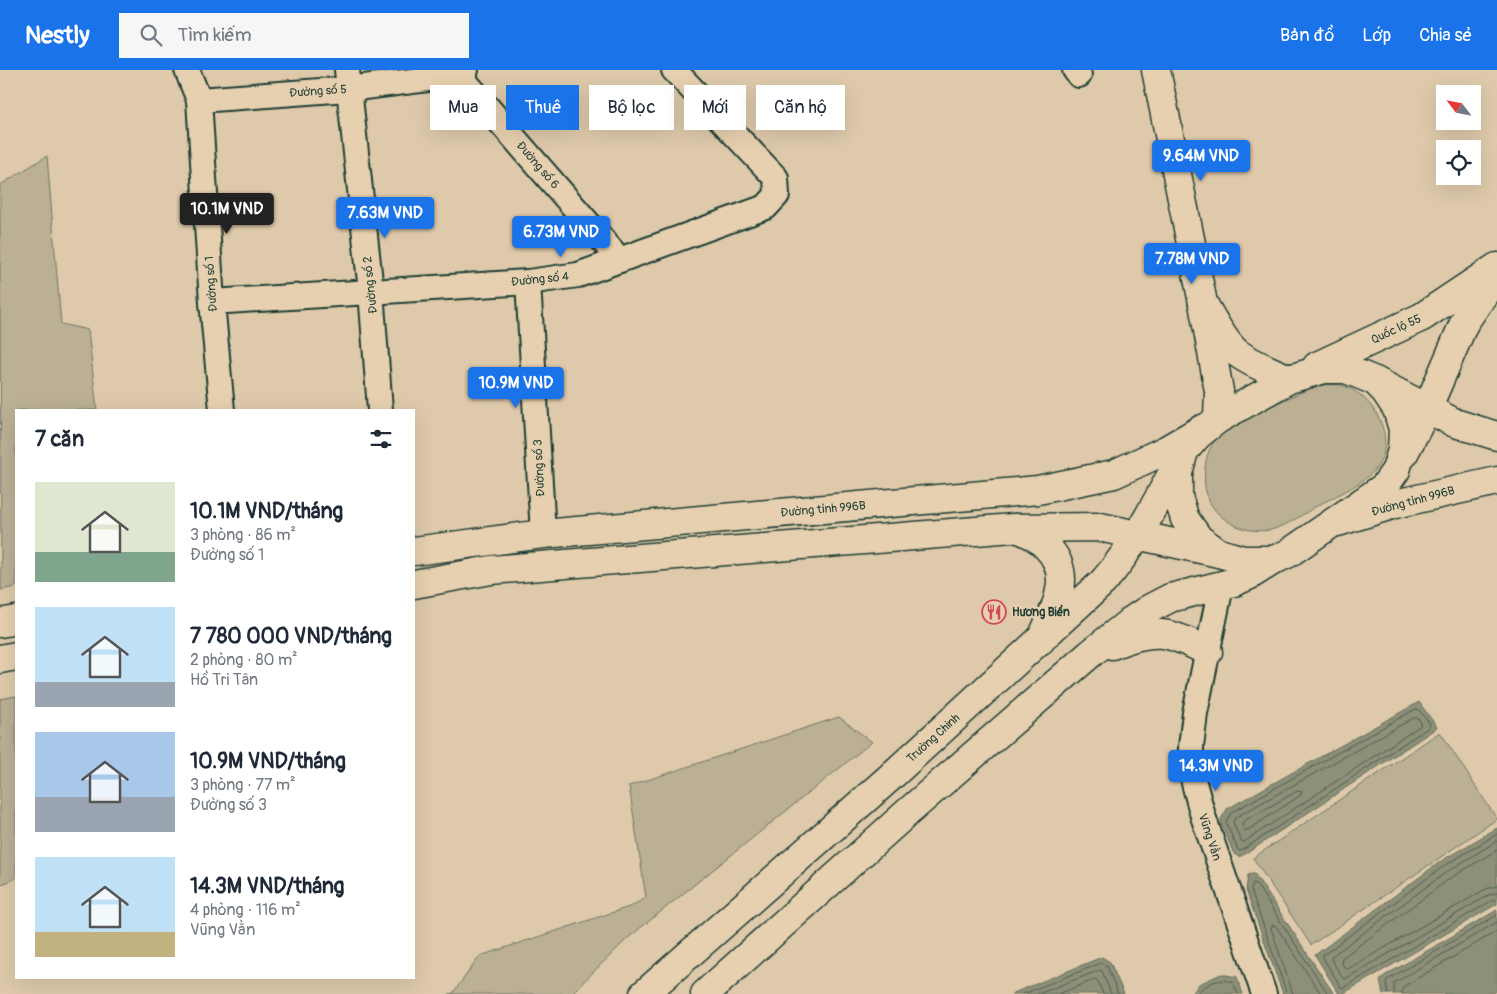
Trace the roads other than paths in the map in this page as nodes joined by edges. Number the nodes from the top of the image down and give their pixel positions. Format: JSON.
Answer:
{"nodes":[{"id":1,"x":187,"y":70,"type":"edge"},
{"id":2,"x":674,"y":70,"type":"edge"},
{"id":3,"x":1156,"y":70,"type":"edge"},
{"id":4,"x":460,"y":72,"type":"edge"},
{"id":5,"x":347,"y":80,"type":"edge"},
{"id":6,"x":198,"y":100,"type":"junction"},
{"id":7,"x":620,"y":260,"type":"junction"},
{"id":8,"x":1497,"y":267,"type":"edge"},
{"id":9,"x":1497,"y":275,"type":"edge"},
{"id":10,"x":528,"y":282,"type":"junction"},
{"id":11,"x":371,"y":291,"type":"junction"},
{"id":12,"x":212,"y":302,"type":"junction"},
{"id":13,"x":1203,"y":303,"type":"junction"},
{"id":14,"x":1289,"y":379,"type":"junction"},
{"id":15,"x":1375,"y":381,"type":"junction"},
{"id":16,"x":222,"y":409,"type":"edge"},
{"id":17,"x":380,"y":409,"type":"edge"},
{"id":18,"x":1427,"y":409,"type":"junction"},
{"id":19,"x":1218,"y":419,"type":"junction"},
{"id":20,"x":1497,"y":436,"type":"edge"},
{"id":21,"x":1184,"y":451,"type":"junction"},
{"id":22,"x":1396,"y":470,"type":"junction"},
{"id":23,"x":1497,"y":481,"type":"edge"},
{"id":24,"x":1330,"y":525,"type":"junction"},
{"id":25,"x":1013,"y":528,"type":"junction"},
{"id":26,"x":542,"y":534,"type":"junction"},
{"id":27,"x":1138,"y":536,"type":"junction"},
{"id":28,"x":415,"y":551,"type":"edge"},
{"id":29,"x":1219,"y":553,"type":"junction"},
{"id":30,"x":1274,"y":560,"type":"junction"},
{"id":31,"x":415,"y":584,"type":"edge"},
{"id":32,"x":1221,"y":586,"type":"junction"},
{"id":33,"x":15,"y":620,"type":"edge"},
{"id":34,"x":0,"y":623,"type":"edge"},
{"id":35,"x":1041,"y":640,"type":"junction"},
{"id":36,"x":1208,"y":652,"type":"junction"},
{"id":37,"x":1090,"y":654,"type":"junction"},
{"id":38,"x":15,"y":656,"type":"edge"},
{"id":39,"x":0,"y":659,"type":"edge"},
{"id":40,"x":644,"y":994,"type":"edge"},
{"id":41,"x":705,"y":994,"type":"edge"},
{"id":42,"x":1264,"y":994,"type":"edge"}],
"edges":[{"from":1,"to":6,"type":"street","name":"Đường số 1"},
{"from":2,"to":7,"type":"street","name":"Đường số 4"},
{"from":3,"to":13,"type":"main road"},
{"from":4,"to":5,"type":"street","name":"Đường số 5"},
{"from":4,"to":7,"type":"street","name":"Đường số 6"},
{"from":5,"to":6,"type":"street","name":"Đường số 5"},
{"from":5,"to":11,"type":"street","name":"Đường số 2"},
{"from":6,"to":12,"type":"street","name":"Đường số 1"},
{"from":7,"to":10,"type":"street","name":"Đường số 4"},
{"from":8,"to":14,"type":"main road","name":"Quốc lộ 55"},
{"from":9,"to":18,"type":"main road"},
{"from":10,"to":11,"type":"street","name":"Đường số 4"},
{"from":10,"to":26,"type":"street","name":"Đường số 3"},
{"from":11,"to":12,"type":"street","name":"Đường số 4"},
{"from":11,"to":17,"type":"street","name":"Đường số 2"},
{"from":12,"to":16,"type":"street","name":"Đường số 1"},
{"from":13,"to":14,"type":"main road"},
{"from":13,"to":19,"type":"main road"},
{"from":14,"to":15,"type":"main road"},
{"from":14,"to":19,"type":"main road"},
{"from":15,"to":18,"type":"main road"},
{"from":15,"to":22,"type":"main road"},
{"from":18,"to":20,"type":"main road"},
{"from":18,"to":22,"type":"main road"},
{"from":19,"to":21,"type":"main road"},
{"from":19,"to":26,"type":"main road","name":"Đường tỉnh 996B"},
{"from":21,"to":27,"type":"main road","name":"Trường Chinh"},
{"from":21,"to":29,"type":"main road"},
{"from":22,"to":24,"type":"main road"},
{"from":23,"to":24,"type":"main road","name":"Đường tỉnh 996B"},
{"from":24,"to":30,"type":"main road"},
{"from":25,"to":27,"type":"main road"},
{"from":25,"to":31,"type":"main road"},
{"from":25,"to":35,"type":"main road"},
{"from":26,"to":28,"type":"main road","name":"Đường tỉnh 996B"},
{"from":27,"to":29,"type":"main road"},
{"from":27,"to":35,"type":"main road","name":"Trường Chinh"},
{"from":29,"to":30,"type":"main road"},
{"from":30,"to":32,"type":"main road"},
{"from":32,"to":36,"type":"street","name":"Vũng Vằn"},
{"from":32,"to":37,"type":"main road"},
{"from":33,"to":34,"type":"main road"},
{"from":35,"to":40,"type":"main road","name":"Trường Chinh"},
{"from":36,"to":37,"type":"main road"},
{"from":36,"to":42,"type":"street","name":"Vũng Vằn"},
{"from":37,"to":41,"type":"main road"},
{"from":38,"to":39,"type":"main road"}]}
